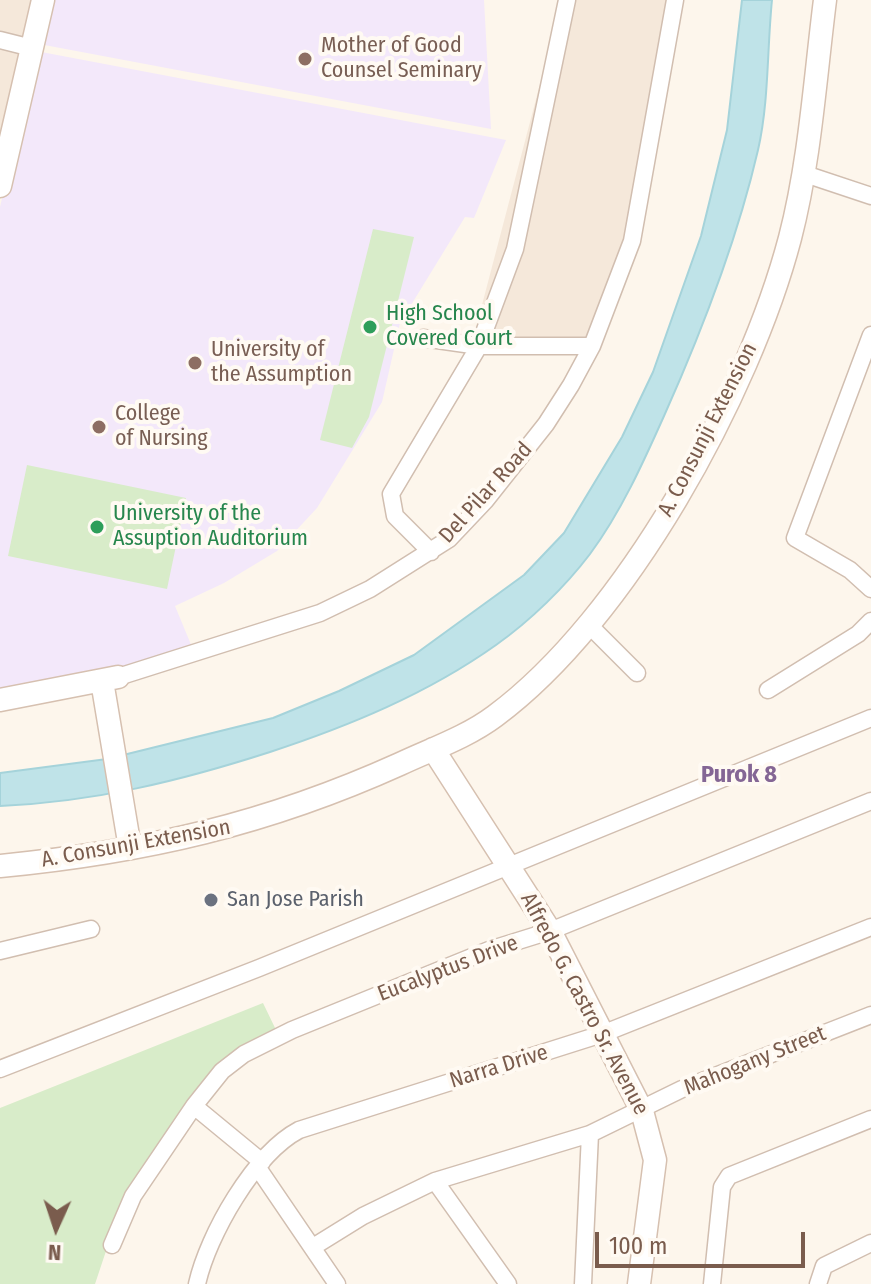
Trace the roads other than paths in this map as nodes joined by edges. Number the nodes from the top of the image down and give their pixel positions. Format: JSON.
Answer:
{"nodes":[{"id":1,"x":43,"y":0,"type":"edge"},
{"id":2,"x":567,"y":0,"type":"edge"},
{"id":3,"x":675,"y":0,"type":"edge"},
{"id":4,"x":825,"y":0,"type":"edge"},
{"id":5,"x":0,"y":40,"type":"edge"},
{"id":6,"x":32,"y":48,"type":"junction"},
{"id":7,"x":4,"y":156,"type":"edge"},
{"id":8,"x":805,"y":174,"type":"junction"},
{"id":9,"x":0,"y":186,"type":"edge"},
{"id":10,"x":871,"y":196,"type":"edge"},
{"id":11,"x":871,"y":335,"type":"edge"},
{"id":12,"x":423,"y":338,"type":"dead end"},
{"id":13,"x":479,"y":346,"type":"junction"},
{"id":14,"x":592,"y":346,"type":"junction"},
{"id":15,"x":431,"y":552,"type":"junction"},
{"id":16,"x":871,"y":589,"type":"edge"},
{"id":17,"x":871,"y":621,"type":"edge"},
{"id":18,"x":589,"y":625,"type":"junction"},
{"id":19,"x":637,"y":673,"type":"dead end"},
{"id":20,"x":110,"y":679,"type":"junction"},
{"id":21,"x":768,"y":690,"type":"dead end"},
{"id":22,"x":0,"y":700,"type":"edge"},
{"id":23,"x":871,"y":718,"type":"edge"},
{"id":24,"x":433,"y":749,"type":"junction"},
{"id":25,"x":871,"y":801,"type":"edge"},
{"id":26,"x":130,"y":848,"type":"junction"},
{"id":27,"x":511,"y":865,"type":"junction"},
{"id":28,"x":0,"y":866,"type":"edge"},
{"id":29,"x":871,"y":927,"type":"edge"},
{"id":30,"x":91,"y":929,"type":"dead end"},
{"id":31,"x":550,"y":931,"type":"junction"},
{"id":32,"x":0,"y":951,"type":"edge"},
{"id":33,"x":871,"y":1015,"type":"edge"},
{"id":34,"x":602,"y":1034,"type":"junction"},
{"id":35,"x":0,"y":1069,"type":"edge"},
{"id":36,"x":194,"y":1106,"type":"junction"},
{"id":37,"x":642,"y":1111,"type":"junction"},
{"id":38,"x":871,"y":1119,"type":"edge"},
{"id":39,"x":590,"y":1134,"type":"junction"},
{"id":40,"x":260,"y":1165,"type":"junction"},
{"id":41,"x":435,"y":1181,"type":"junction"},
{"id":42,"x":871,"y":1243,"type":"edge"},
{"id":43,"x":112,"y":1245,"type":"dead end"},
{"id":44,"x":313,"y":1247,"type":"junction"},
{"id":45,"x":197,"y":1284,"type":"edge"},
{"id":46,"x":337,"y":1284,"type":"edge"},
{"id":47,"x":508,"y":1284,"type":"edge"},
{"id":48,"x":583,"y":1284,"type":"edge"},
{"id":49,"x":639,"y":1284,"type":"edge"},
{"id":50,"x":712,"y":1284,"type":"edge"},
{"id":51,"x":818,"y":1284,"type":"edge"}],
"edges":[{"from":1,"to":6,"type":"main road"},
{"from":2,"to":13,"type":"street"},
{"from":3,"to":14,"type":"street","name":"Del Pilar Road"},
{"from":4,"to":8,"type":"main road","name":"A. Consunji Extension"},
{"from":5,"to":6,"type":"street"},
{"from":6,"to":7,"type":"main road"},
{"from":7,"to":9,"type":"main road"},
{"from":8,"to":10,"type":"street"},
{"from":8,"to":18,"type":"main road","name":"A. Consunji Extension"},
{"from":11,"to":16,"type":"street"},
{"from":12,"to":13,"type":"street"},
{"from":13,"to":14,"type":"street"},
{"from":13,"to":15,"type":"street"},
{"from":14,"to":15,"type":"street","name":"Del Pilar Road"},
{"from":15,"to":20,"type":"street","name":"Del Pilar Road"},
{"from":17,"to":21,"type":"street"},
{"from":18,"to":19,"type":"street"},
{"from":18,"to":24,"type":"main road","name":"A. Consunji Extension"},
{"from":20,"to":22,"type":"main road","name":"Del Pilar Road"},
{"from":20,"to":26,"type":"main road"},
{"from":23,"to":27,"type":"street"},
{"from":24,"to":26,"type":"main road","name":"A. Consunji Extension"},
{"from":24,"to":27,"type":"main road","name":"Alfredo G. Castro Sr. Avenue"},
{"from":25,"to":31,"type":"street","name":"Eucalyptus Drive"},
{"from":26,"to":28,"type":"main road","name":"A. Consunji Extension"},
{"from":27,"to":31,"type":"main road","name":"Alfredo G. Castro Sr. Avenue"},
{"from":27,"to":35,"type":"street"},
{"from":29,"to":34,"type":"street","name":"Narra Drive"},
{"from":30,"to":32,"type":"street"},
{"from":31,"to":34,"type":"main road","name":"Alfredo G. Castro Sr. Avenue"},
{"from":31,"to":36,"type":"street","name":"Eucalyptus Drive"},
{"from":33,"to":37,"type":"street","name":"Mahogany Street"},
{"from":34,"to":37,"type":"main road","name":"Alfredo G. Castro Sr. Avenue"},
{"from":34,"to":40,"type":"street","name":"Narra Drive"},
{"from":36,"to":40,"type":"street"},
{"from":36,"to":43,"type":"street","name":"Eucalyptus Drive"},
{"from":37,"to":39,"type":"street","name":"Mahogany Street"},
{"from":37,"to":49,"type":"main road","name":"Alfredo G. Castro Sr. Avenue"},
{"from":38,"to":50,"type":"street"},
{"from":39,"to":41,"type":"street","name":"Mahogany Street"},
{"from":39,"to":48,"type":"street"},
{"from":40,"to":44,"type":"street"},
{"from":40,"to":45,"type":"street","name":"Narra Drive"},
{"from":41,"to":44,"type":"street","name":"Mahogany Street"},
{"from":41,"to":47,"type":"street"},
{"from":42,"to":51,"type":"street"},
{"from":44,"to":46,"type":"street"}]}
